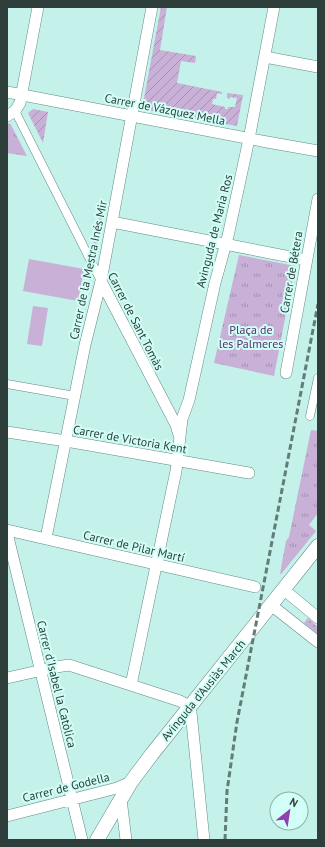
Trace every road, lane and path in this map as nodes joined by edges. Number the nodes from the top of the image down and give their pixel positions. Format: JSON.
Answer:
{"nodes":[{"id":1,"x":38,"y":7,"type":"edge"},
{"id":2,"x":152,"y":7,"type":"edge"},
{"id":3,"x":274,"y":7,"type":"edge"},
{"id":4,"x":265,"y":57,"type":"junction"},
{"id":5,"x":318,"y":67,"type":"edge"},
{"id":6,"x":7,"y":92,"type":"edge"},
{"id":7,"x":21,"y":95,"type":"junction"},
{"id":8,"x":34,"y":98,"type":"junction"},
{"id":9,"x":11,"y":114,"type":"edge"},
{"id":10,"x":131,"y":116,"type":"junction"},
{"id":11,"x":249,"y":139,"type":"junction"},
{"id":12,"x":318,"y":151,"type":"edge"},
{"id":13,"x":318,"y":199,"type":"edge"},
{"id":14,"x":112,"y":222,"type":"junction"},
{"id":15,"x":226,"y":245,"type":"junction"},
{"id":16,"x":306,"y":260,"type":"junction"},
{"id":17,"x":101,"y":281,"type":"junction"},
{"id":18,"x":114,"y":308,"type":"junction"},
{"id":19,"x":94,"y":310,"type":"junction"},
{"id":20,"x":286,"y":373,"type":"dead end"},
{"id":21,"x":318,"y":378,"type":"edge"},
{"id":22,"x":7,"y":384,"type":"edge"},
{"id":23,"x":75,"y":396,"type":"junction"},
{"id":24,"x":166,"y":407,"type":"junction"},
{"id":25,"x":186,"y":408,"type":"junction"},
{"id":26,"x":310,"y":416,"type":"dead end"},
{"id":27,"x":7,"y":432,"type":"edge"},
{"id":28,"x":179,"y":436,"type":"junction"},
{"id":29,"x":66,"y":441,"type":"junction"},
{"id":30,"x":176,"y":460,"type":"junction"},
{"id":31,"x":249,"y":473,"type":"dead end"},
{"id":32,"x":7,"y":530,"type":"edge"},
{"id":33,"x":7,"y":533,"type":"edge"},
{"id":34,"x":46,"y":538,"type":"junction"},
{"id":35,"x":318,"y":546,"type":"edge"},
{"id":36,"x":155,"y":564,"type":"junction"},
{"id":37,"x":255,"y":587,"type":"dead end"},
{"id":38,"x":283,"y":589,"type":"junction"},
{"id":39,"x":271,"y":605,"type":"junction"},
{"id":40,"x":318,"y":618,"type":"edge"},
{"id":41,"x":318,"y":642,"type":"edge"},
{"id":42,"x":40,"y":671,"type":"junction"},
{"id":43,"x":7,"y":678,"type":"edge"},
{"id":44,"x":131,"y":685,"type":"junction"},
{"id":45,"x":189,"y":706,"type":"junction"},
{"id":46,"x":131,"y":782,"type":"junction"},
{"id":47,"x":72,"y":799,"type":"junction"},
{"id":48,"x":121,"y":799,"type":"junction"},
{"id":49,"x":7,"y":816,"type":"edge"},
{"id":50,"x":82,"y":840,"type":"edge"},
{"id":51,"x":97,"y":840,"type":"edge"},
{"id":52,"x":126,"y":840,"type":"edge"},
{"id":53,"x":204,"y":840,"type":"edge"}],
"edges":[{"from":1,"to":7,"type":"street"},
{"from":2,"to":10,"type":"street","name":"Carrer de la Mestra Inés Mir"},
{"from":3,"to":4,"type":"street","name":"Avinguda de Maria Ros"},
{"from":4,"to":5,"type":"street"},
{"from":4,"to":11,"type":"street","name":"Avinguda de Maria Ros"},
{"from":6,"to":7,"type":"street","name":"Carrer de Vázquez Mella"},
{"from":7,"to":8,"type":"street","name":"Carrer de Vázquez Mella"},
{"from":7,"to":9,"type":"street"},
{"from":8,"to":9,"type":"street"},
{"from":8,"to":10,"type":"street","name":"Carrer de Vázquez Mella"},
{"from":9,"to":17,"type":"street","name":"Carrer de Sant Tomàs"},
{"from":10,"to":11,"type":"street","name":"Carrer de Vázquez Mella"},
{"from":10,"to":14,"type":"street","name":"Carrer de la Mestra Inés Mir"},
{"from":11,"to":12,"type":"street","name":"Carrer de Vázquez Mella"},
{"from":11,"to":15,"type":"street","name":"Avinguda de Maria Ros"},
{"from":13,"to":16,"type":"street","name":"Carrer de Bétera"},
{"from":14,"to":15,"type":"street"},
{"from":14,"to":17,"type":"street","name":"Carrer de la Mestra Inés Mir"},
{"from":15,"to":16,"type":"street"},
{"from":15,"to":25,"type":"street","name":"Avinguda de Maria Ros"},
{"from":16,"to":20,"type":"street","name":"Carrer de Bétera"},
{"from":17,"to":18,"type":"street","name":"Carrer de Sant Tomàs"},
{"from":17,"to":19,"type":"street","name":"Carrer de la Mestra Inés Mir"},
{"from":18,"to":19,"type":"street"},
{"from":18,"to":24,"type":"street","name":"Carrer de Sant Tomàs"},
{"from":19,"to":23,"type":"street","name":"Carrer de la Mestra Inés Mir"},
{"from":21,"to":26,"type":"street"},
{"from":22,"to":23,"type":"street"},
{"from":23,"to":29,"type":"street","name":"Carrer de la Mestra Inés Mir"},
{"from":24,"to":25,"type":"street"},
{"from":24,"to":28,"type":"street","name":"Carrer de Sant Tomàs"},
{"from":25,"to":28,"type":"street","name":"Avinguda de Maria Ros"},
{"from":27,"to":29,"type":"street","name":"Carrer de Victoria Kent"},
{"from":28,"to":30,"type":"street","name":"Avinguda de Maria Ros"},
{"from":29,"to":30,"type":"street","name":"Carrer de Victoria Kent"},
{"from":29,"to":34,"type":"street","name":"Carrer de la Mestra Inés Mir"},
{"from":30,"to":31,"type":"street","name":"Carrer de Victoria Kent"},
{"from":30,"to":36,"type":"street","name":"Avinguda de Maria Ros"},
{"from":32,"to":34,"type":"street","name":"Carrer de Pilar Martí"},
{"from":33,"to":42,"type":"street","name":"Carrer d'Isabel la Catòlica"},
{"from":34,"to":36,"type":"street","name":"Carrer de Pilar Martí"},
{"from":35,"to":38,"type":"street","name":"Avinguda d'Ausiàs March"},
{"from":36,"to":37,"type":"street","name":"Carrer de Pilar Martí"},
{"from":36,"to":44,"type":"street","name":"Avinguda de Maria Ros"},
{"from":38,"to":39,"type":"street","name":"Avinguda d'Ausiàs March"},
{"from":38,"to":40,"type":"street"},
{"from":39,"to":41,"type":"street"},
{"from":39,"to":45,"type":"street","name":"Avinguda d'Ausiàs March"},
{"from":42,"to":43,"type":"street"},
{"from":42,"to":44,"type":"street"},
{"from":42,"to":47,"type":"street","name":"Carrer d'Isabel la Catòlica"},
{"from":44,"to":45,"type":"street"},
{"from":45,"to":46,"type":"street","name":"Avinguda d'Ausiàs March"},
{"from":45,"to":53,"type":"street"},
{"from":46,"to":47,"type":"street","name":"Carrer de Godella"},
{"from":46,"to":48,"type":"street","name":"Avinguda d'Ausiàs March"},
{"from":47,"to":49,"type":"street","name":"Carrer de Godella"},
{"from":47,"to":50,"type":"street","name":"Carrer d'Isabel la Catòlica"},
{"from":48,"to":51,"type":"street","name":"Avinguda d'Ausiàs March"},
{"from":48,"to":52,"type":"street"}]}
